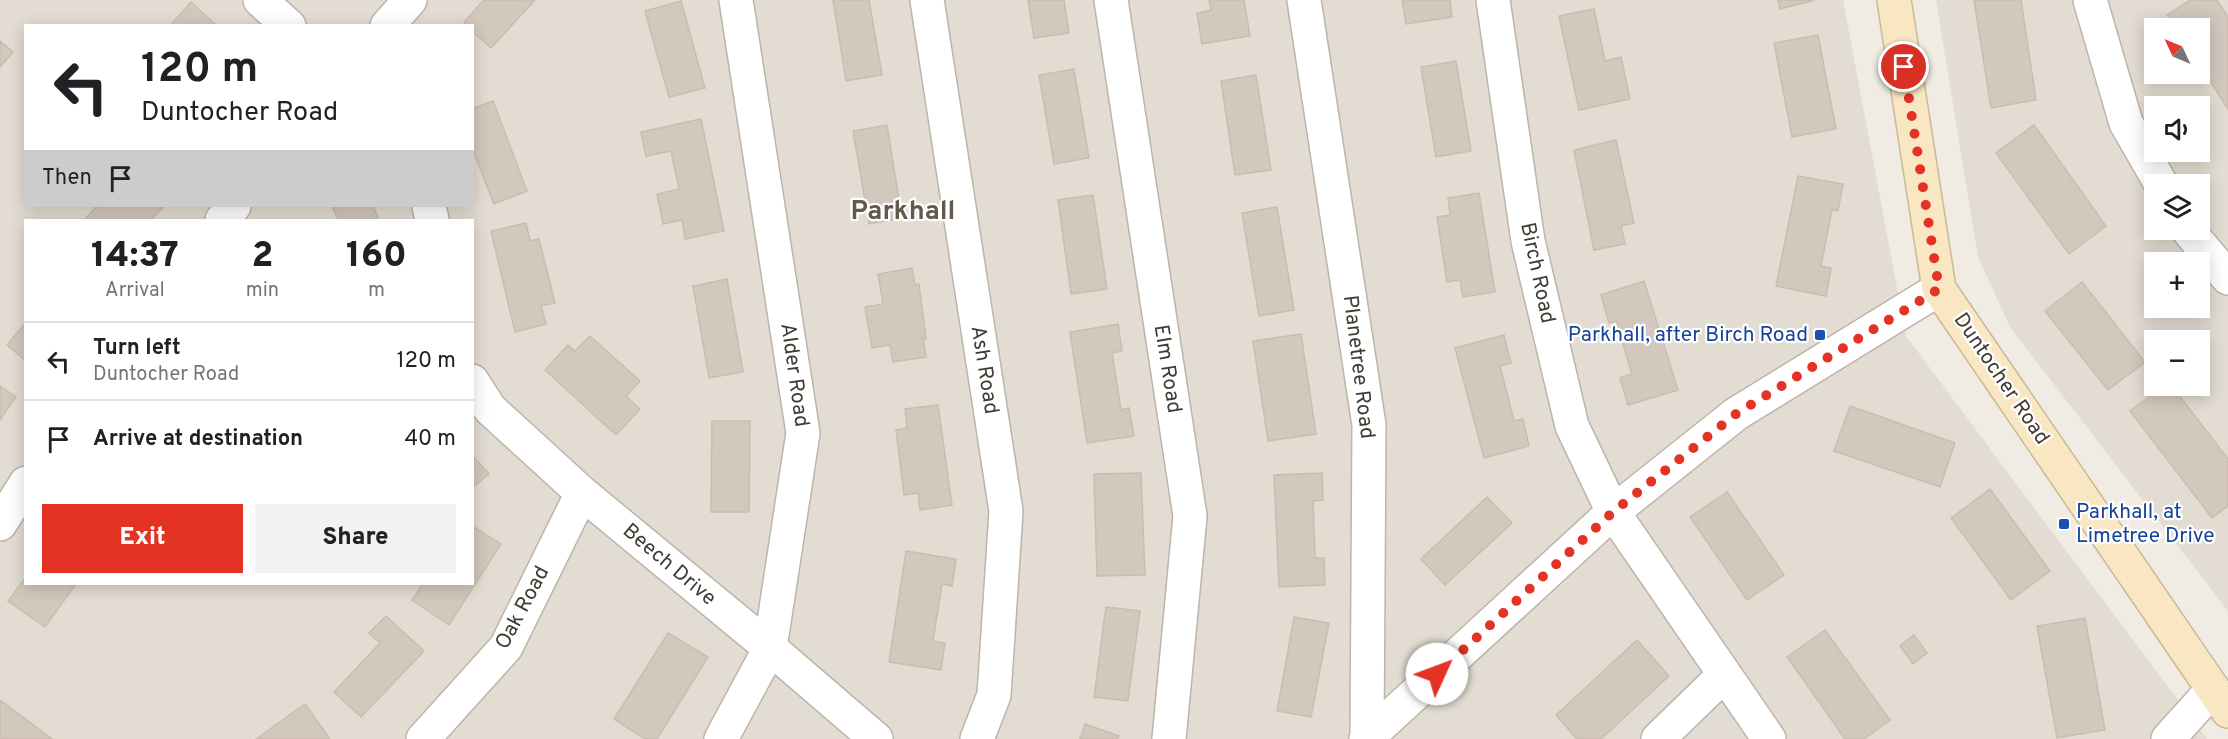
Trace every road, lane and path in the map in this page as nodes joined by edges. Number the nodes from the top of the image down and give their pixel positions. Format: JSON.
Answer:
{"nodes":[{"id":1,"x":260,"y":0,"type":"edge"},
{"id":2,"x":410,"y":0,"type":"edge"},
{"id":3,"x":736,"y":0,"type":"edge"},
{"id":4,"x":927,"y":0,"type":"edge"},
{"id":5,"x":1110,"y":0,"type":"edge"},
{"id":6,"x":1304,"y":0,"type":"edge"},
{"id":7,"x":1493,"y":0,"type":"edge"},
{"id":8,"x":1894,"y":0,"type":"edge"},
{"id":9,"x":2090,"y":0,"type":"edge"},
{"id":10,"x":287,"y":24,"type":"edge"},
{"id":11,"x":389,"y":24,"type":"edge"},
{"id":12,"x":2155,"y":174,"type":"edge"},
{"id":13,"x":233,"y":207,"type":"edge"},
{"id":14,"x":223,"y":219,"type":"edge"},
{"id":15,"x":2196,"y":240,"type":"edge"},
{"id":16,"x":2228,"y":278,"type":"edge"},
{"id":17,"x":1939,"y":289,"type":"junction"},
{"id":18,"x":474,"y":384,"type":"edge"},
{"id":19,"x":24,"y":486,"type":"edge"},
{"id":20,"x":582,"y":492,"type":"junction"},
{"id":21,"x":1613,"y":512,"type":"junction"},
{"id":22,"x":0,"y":524,"type":"edge"},
{"id":23,"x":770,"y":648,"type":"junction"},
{"id":24,"x":1724,"y":675,"type":"junction"},
{"id":25,"x":2221,"y":700,"type":"edge"},
{"id":26,"x":423,"y":739,"type":"edge"},
{"id":27,"x":721,"y":739,"type":"edge"},
{"id":28,"x":876,"y":739,"type":"edge"},
{"id":29,"x":977,"y":739,"type":"edge"},
{"id":30,"x":1169,"y":739,"type":"edge"},
{"id":31,"x":1367,"y":739,"type":"edge"},
{"id":32,"x":1658,"y":739,"type":"edge"},
{"id":33,"x":1769,"y":739,"type":"edge"},
{"id":34,"x":2168,"y":739,"type":"edge"}],
"edges":[{"from":1,"to":10,"type":"street"},
{"from":2,"to":11,"type":"street"},
{"from":3,"to":23,"type":"street","name":"Alder Road"},
{"from":4,"to":29,"type":"street","name":"Ash Road"},
{"from":5,"to":30,"type":"street","name":"Elm Road"},
{"from":6,"to":31,"type":"street","name":"Planetree Road"},
{"from":7,"to":21,"type":"street","name":"Birch Road"},
{"from":8,"to":17,"type":"main road","name":"Duntocher Road"},
{"from":9,"to":12,"type":"street"},
{"from":13,"to":14,"type":"street"},
{"from":15,"to":16,"type":"street"},
{"from":17,"to":21,"type":"street"},
{"from":17,"to":25,"type":"main road","name":"Duntocher Road"},
{"from":18,"to":20,"type":"street","name":"Beech Drive"},
{"from":19,"to":22,"type":"street"},
{"from":20,"to":23,"type":"street","name":"Beech Drive"},
{"from":20,"to":26,"type":"street","name":"Oak Road"},
{"from":21,"to":24,"type":"street","name":"Birch Road"},
{"from":21,"to":31,"type":"street"},
{"from":23,"to":27,"type":"street","name":"Alder Road"},
{"from":23,"to":28,"type":"street","name":"Beech Drive"},
{"from":24,"to":32,"type":"street"},
{"from":24,"to":33,"type":"street","name":"Birch Road"},
{"from":25,"to":34,"type":"street"}]}
